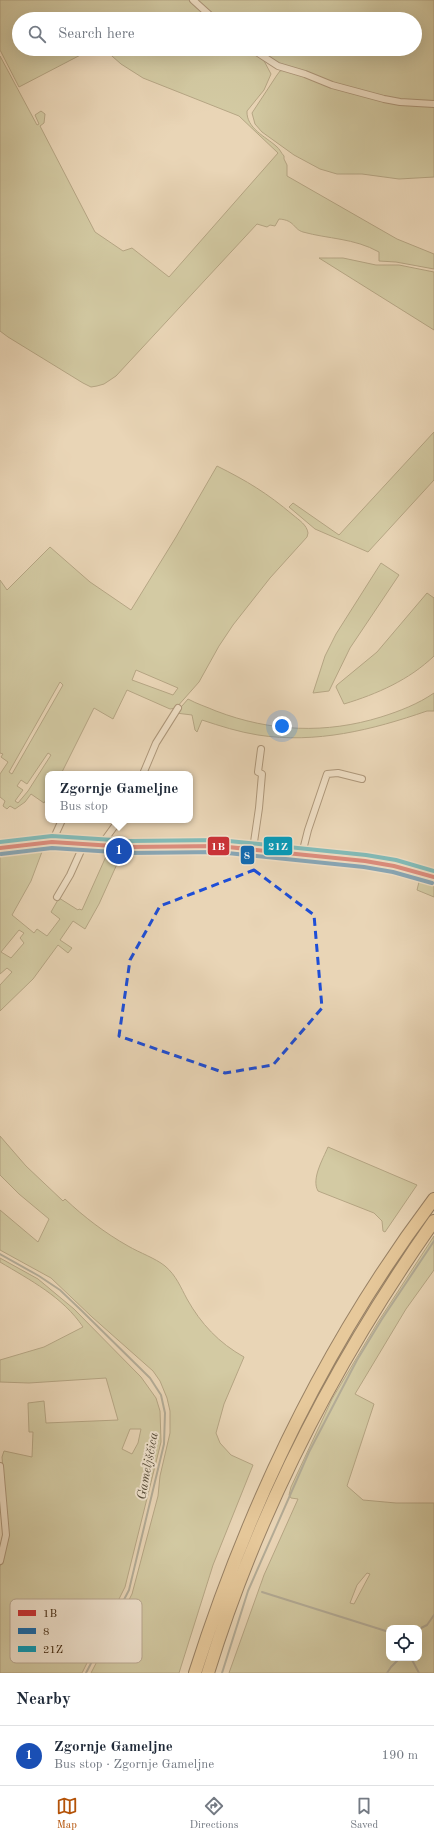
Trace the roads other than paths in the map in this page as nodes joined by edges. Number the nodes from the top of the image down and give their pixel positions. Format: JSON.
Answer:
{"nodes":[{"id":1,"x":193,"y":0,"type":"edge"},
{"id":2,"x":206,"y":12,"type":"edge"},
{"id":3,"x":263,"y":56,"type":"edge"},
{"id":4,"x":434,"y":104,"type":"edge"},
{"id":5,"x":178,"y":708,"type":"dead end"},
{"id":6,"x":261,"y":749,"type":"dead end"},
{"id":7,"x":144,"y":771,"type":"edge"},
{"id":8,"x":362,"y":779,"type":"dead end"},
{"id":9,"x":61,"y":823,"type":"edge"},
{"id":10,"x":117,"y":823,"type":"edge"},
{"id":11,"x":52,"y":842,"type":"junction"},
{"id":12,"x":84,"y":844,"type":"junction"},
{"id":13,"x":98,"y":846,"type":"junction"},
{"id":14,"x":0,"y":848,"type":"edge"},
{"id":15,"x":253,"y":849,"type":"junction"},
{"id":16,"x":302,"y":854,"type":"junction"},
{"id":17,"x":434,"y":877,"type":"edge"},
{"id":18,"x":57,"y":897,"type":"dead end"},
{"id":19,"x":434,"y":1199,"type":"edge"},
{"id":20,"x":434,"y":1221,"type":"edge"},
{"id":21,"x":0,"y":1466,"type":"edge"},
{"id":22,"x":2,"y":1505,"type":"edge"},
{"id":23,"x":0,"y":1561,"type":"edge"},
{"id":24,"x":195,"y":1673,"type":"edge"},
{"id":25,"x":208,"y":1673,"type":"edge"}],
"edges":[{"from":1,"to":2,"type":"street"},
{"from":3,"to":4,"type":"street"},
{"from":5,"to":7,"type":"street"},
{"from":6,"to":15,"type":"street"},
{"from":8,"to":16,"type":"street"},
{"from":9,"to":11,"type":"street"},
{"from":10,"to":13,"type":"street"},
{"from":11,"to":12,"type":"street"},
{"from":11,"to":14,"type":"street"},
{"from":12,"to":13,"type":"street"},
{"from":12,"to":18,"type":"street"},
{"from":13,"to":15,"type":"street"},
{"from":15,"to":16,"type":"street"},
{"from":16,"to":17,"type":"street"},
{"from":19,"to":24,"type":"highway"},
{"from":20,"to":25,"type":"highway"},
{"from":21,"to":22,"type":"street"},
{"from":22,"to":23,"type":"street"}]}
